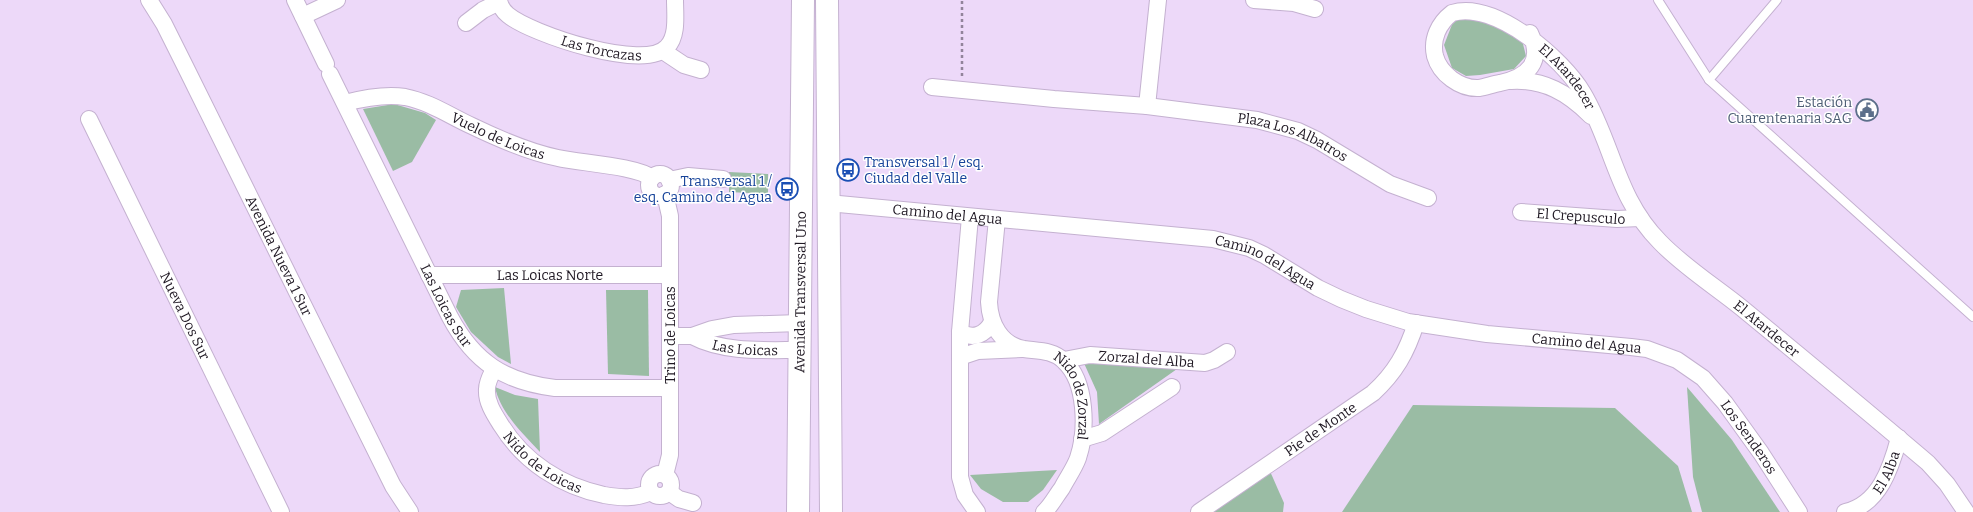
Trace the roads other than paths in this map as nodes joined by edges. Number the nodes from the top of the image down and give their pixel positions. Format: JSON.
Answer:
{"nodes":[{"id":1,"x":149,"y":0,"type":"edge"},
{"id":2,"x":295,"y":0,"type":"edge"},
{"id":3,"x":336,"y":0,"type":"edge"},
{"id":4,"x":675,"y":0,"type":"edge"},
{"id":5,"x":803,"y":0,"type":"edge"},
{"id":6,"x":827,"y":0,"type":"edge"},
{"id":7,"x":1158,"y":0,"type":"edge"},
{"id":8,"x":1254,"y":0,"type":"edge"},
{"id":9,"x":1658,"y":0,"type":"edge"},
{"id":10,"x":1777,"y":0,"type":"edge"},
{"id":11,"x":499,"y":1,"type":"edge"},
{"id":12,"x":1448,"y":7,"type":"edge"},
{"id":13,"x":1315,"y":9,"type":"dead end"},
{"id":14,"x":303,"y":16,"type":"junction"},
{"id":15,"x":466,"y":23,"type":"dead end"},
{"id":16,"x":1530,"y":33,"type":"junction"},
{"id":17,"x":663,"y":51,"type":"junction"},
{"id":18,"x":701,"y":70,"type":"dead end"},
{"id":19,"x":1709,"y":80,"type":"junction"},
{"id":20,"x":1508,"y":81,"type":"junction"},
{"id":21,"x":932,"y":87,"type":"dead end"},
{"id":22,"x":345,"y":103,"type":"junction"},
{"id":23,"x":1147,"y":106,"type":"junction"},
{"id":24,"x":89,"y":119,"type":"dead end"},
{"id":25,"x":1598,"y":124,"type":"junction"},
{"id":26,"x":722,"y":179,"type":"dead end"},
{"id":27,"x":667,"y":187,"type":"junction"},
{"id":28,"x":1428,"y":198,"type":"dead end"},
{"id":29,"x":828,"y":203,"type":"junction"},
{"id":30,"x":1521,"y":212,"type":"dead end"},
{"id":31,"x":970,"y":217,"type":"junction"},
{"id":32,"x":1640,"y":218,"type":"junction"},
{"id":33,"x":997,"y":219,"type":"junction"},
{"id":34,"x":429,"y":275,"type":"junction"},
{"id":35,"x":670,"y":275,"type":"junction"},
{"id":36,"x":800,"y":281,"type":"junction"},
{"id":37,"x":830,"y":282,"type":"junction"},
{"id":38,"x":1973,"y":317,"type":"edge"},
{"id":39,"x":992,"y":322,"type":"junction"},
{"id":40,"x":800,"y":323,"type":"junction"},
{"id":41,"x":1416,"y":323,"type":"junction"},
{"id":42,"x":960,"y":332,"type":"junction"},
{"id":43,"x":670,"y":336,"type":"junction"},
{"id":44,"x":692,"y":336,"type":"junction"},
{"id":45,"x":1022,"y":349,"type":"junction"},
{"id":46,"x":800,"y":350,"type":"junction"},
{"id":47,"x":1227,"y":352,"type":"dead end"},
{"id":48,"x":960,"y":357,"type":"junction"},
{"id":49,"x":1064,"y":360,"type":"junction"},
{"id":50,"x":1691,"y":368,"type":"joint"},
{"id":51,"x":494,"y":369,"type":"junction"},
{"id":52,"x":1172,"y":387,"type":"dead end"},
{"id":53,"x":670,"y":388,"type":"junction"},
{"id":54,"x":799,"y":431,"type":"junction"},
{"id":55,"x":830,"y":432,"type":"junction"},
{"id":56,"x":1899,"y":438,"type":"junction"},
{"id":57,"x":1082,"y":439,"type":"junction"},
{"id":58,"x":665,"y":475,"type":"junction"},
{"id":59,"x":651,"y":492,"type":"junction"},
{"id":60,"x":668,"y":492,"type":"junction"},
{"id":61,"x":693,"y":503,"type":"dead end"},
{"id":62,"x":970,"y":509,"type":"edge"},
{"id":63,"x":281,"y":512,"type":"edge"},
{"id":64,"x":410,"y":512,"type":"edge"},
{"id":65,"x":798,"y":512,"type":"edge"},
{"id":66,"x":831,"y":512,"type":"edge"},
{"id":67,"x":1044,"y":512,"type":"edge"},
{"id":68,"x":1199,"y":512,"type":"edge"},
{"id":69,"x":1799,"y":512,"type":"edge"},
{"id":70,"x":1845,"y":512,"type":"edge"},
{"id":71,"x":1966,"y":512,"type":"edge"}],
"edges":[{"from":1,"to":64,"type":"street","name":"Avenida Nueva 1 Sur"},
{"from":2,"to":14,"type":"street","name":"Las Loicas Sur"},
{"from":3,"to":14,"type":"street"},
{"from":4,"to":17,"type":"street","name":"Las Torcazas"},
{"from":5,"to":36,"type":"street","name":"Avenida Transversal Uno"},
{"from":6,"to":29,"type":"street","name":"Avenida Transversal Uno"},
{"from":7,"to":23,"type":"street"},
{"from":8,"to":13,"type":"street"},
{"from":9,"to":19,"type":"lane"},
{"from":10,"to":19,"type":"lane"},
{"from":11,"to":15,"type":"street"},
{"from":11,"to":17,"type":"street","name":"Las Torcazas"},
{"from":12,"to":16,"type":"street","name":"El Atardecer"},
{"from":12,"to":20,"type":"street","name":"El Atardecer"},
{"from":14,"to":22,"type":"street","name":"Las Loicas Sur"},
{"from":16,"to":20,"type":"street","name":"El Atardecer"},
{"from":16,"to":25,"type":"street","name":"El Atardecer"},
{"from":17,"to":18,"type":"street"},
{"from":19,"to":38,"type":"lane"},
{"from":20,"to":25,"type":"street","name":"El Atardecer"},
{"from":21,"to":23,"type":"street","name":"Plaza Los Albatros"},
{"from":22,"to":27,"type":"street","name":"Vuelo de Loicas"},
{"from":22,"to":34,"type":"street","name":"Las Loicas Sur"},
{"from":23,"to":28,"type":"street","name":"Plaza Los Albatros"},
{"from":24,"to":63,"type":"street","name":"Nueva Dos Sur"},
{"from":25,"to":32,"type":"street","name":"El Atardecer"},
{"from":26,"to":27,"type":"street","name":"Vuelo de Loicas"},
{"from":27,"to":35,"type":"street","name":"Trino de Loicas"},
{"from":29,"to":31,"type":"street","name":"Camino del Agua"},
{"from":29,"to":37,"type":"street","name":"Avenida Transversal Uno"},
{"from":30,"to":32,"type":"street","name":"El Crepusculo"},
{"from":31,"to":33,"type":"street","name":"Camino del Agua"},
{"from":31,"to":42,"type":"street"},
{"from":32,"to":56,"type":"street","name":"El Atardecer"},
{"from":33,"to":39,"type":"street","name":"Nido de Zorzal"},
{"from":33,"to":41,"type":"street","name":"Camino del Agua"},
{"from":34,"to":35,"type":"street","name":"Las Loicas Norte"},
{"from":34,"to":51,"type":"street","name":"Las Loicas Sur"},
{"from":35,"to":43,"type":"street","name":"Trino de Loicas"},
{"from":36,"to":37,"type":"street"},
{"from":36,"to":40,"type":"street","name":"Avenida Transversal Uno"},
{"from":37,"to":55,"type":"street","name":"Avenida Transversal Uno"},
{"from":39,"to":42,"type":"street"},
{"from":39,"to":45,"type":"street","name":"Nido de Zorzal"},
{"from":40,"to":44,"type":"street","name":"Las Loicas"},
{"from":40,"to":46,"type":"street","name":"Avenida Transversal Uno"},
{"from":41,"to":50,"type":"street","name":"Camino del Agua"},
{"from":41,"to":68,"type":"street","name":"Pie de Monte"},
{"from":42,"to":48,"type":"street"},
{"from":43,"to":44,"type":"street","name":"Las Loicas"},
{"from":43,"to":53,"type":"street","name":"Trino de Loicas"},
{"from":44,"to":46,"type":"street","name":"Las Loicas"},
{"from":45,"to":48,"type":"street","name":"Nido de Zorzal"},
{"from":45,"to":49,"type":"street","name":"Nido de Zorzal"},
{"from":46,"to":54,"type":"street","name":"Avenida Transversal Uno"},
{"from":47,"to":49,"type":"street","name":"Zorzal del Alba"},
{"from":48,"to":62,"type":"street"},
{"from":49,"to":57,"type":"street","name":"Nido de Zorzal"},
{"from":50,"to":69,"type":"street","name":"Los Senderos"},
{"from":51,"to":53,"type":"street","name":"Las Loicas Sur"},
{"from":51,"to":59,"type":"street","name":"Nido de Loicas"},
{"from":52,"to":57,"type":"street"},
{"from":53,"to":58,"type":"street","name":"Trino de Loicas"},
{"from":54,"to":55,"type":"street"},
{"from":54,"to":65,"type":"street","name":"Avenida Transversal Uno"},
{"from":55,"to":66,"type":"street","name":"Avenida Transversal Uno"},
{"from":56,"to":70,"type":"street","name":"El Alba"},
{"from":56,"to":71,"type":"street","name":"El Atardecer"},
{"from":57,"to":67,"type":"street","name":"Nido de Zorzal"},
{"from":58,"to":59,"type":"street"},
{"from":58,"to":60,"type":"street"},
{"from":59,"to":60,"type":"street","name":"Nido de Loicas"},
{"from":60,"to":61,"type":"street","name":"Nido de Loicas"}]}
